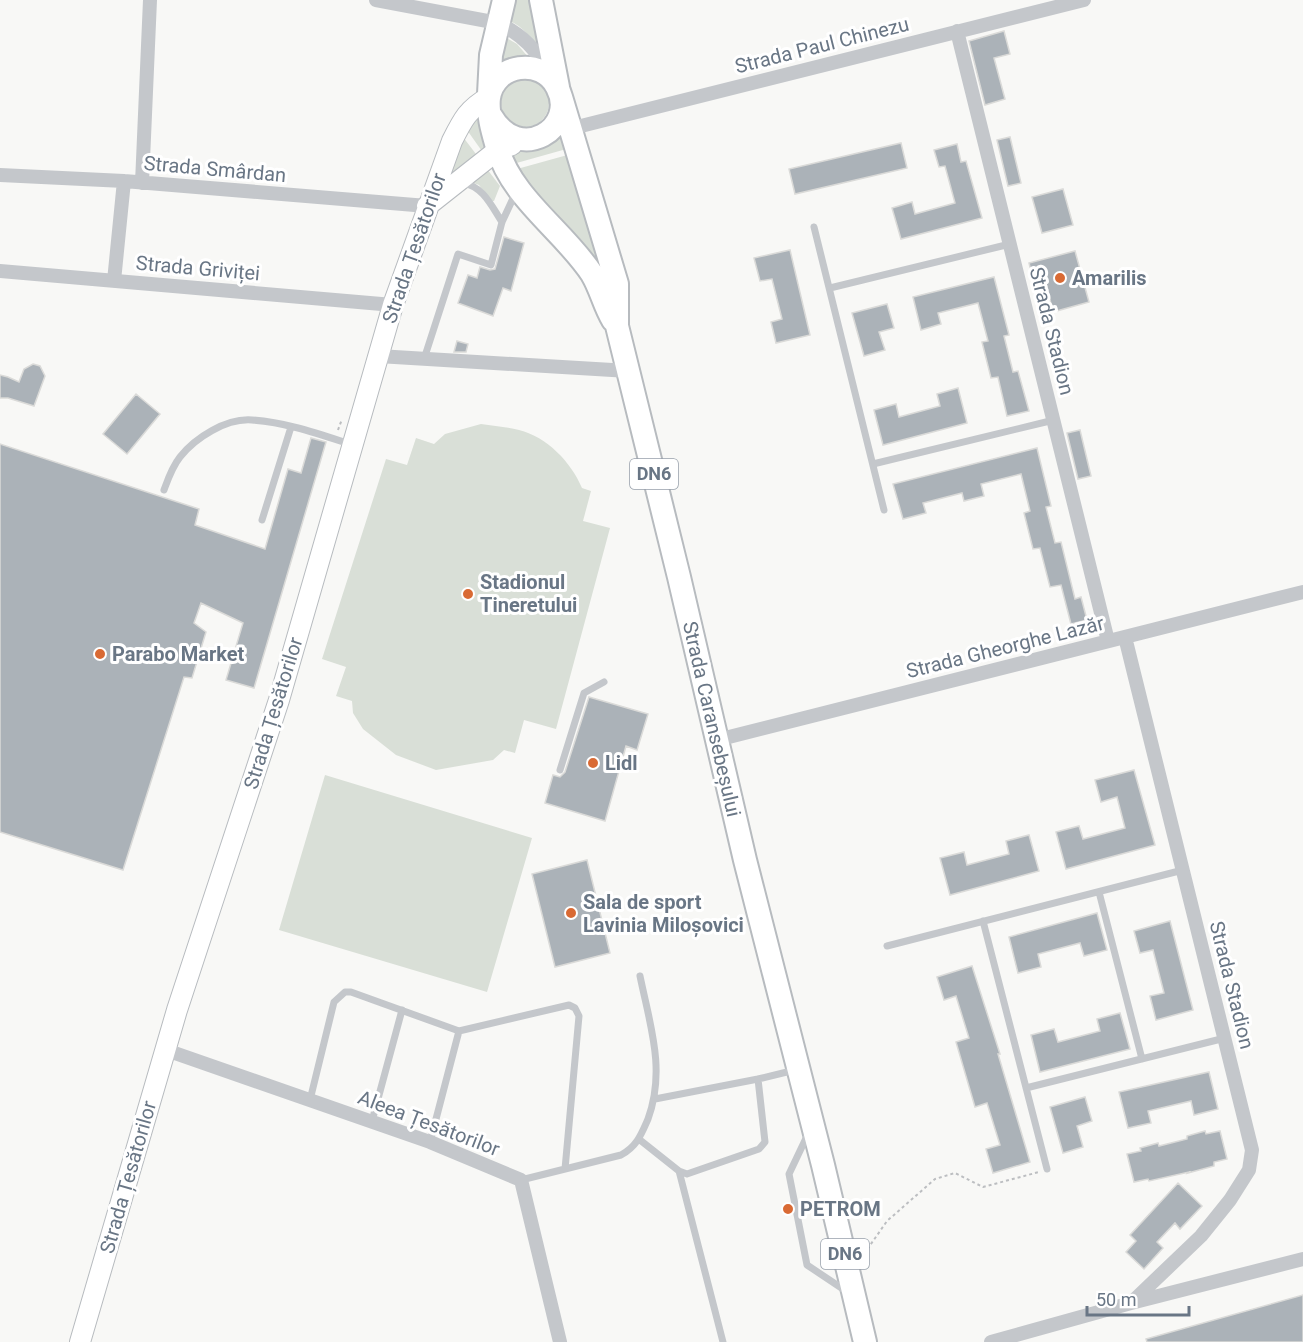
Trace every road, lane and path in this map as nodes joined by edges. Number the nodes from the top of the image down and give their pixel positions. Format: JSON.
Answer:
{"nodes":[{"id":1,"x":150,"y":0,"type":"edge"},
{"id":2,"x":376,"y":0,"type":"edge"},
{"id":3,"x":504,"y":0,"type":"edge"},
{"id":4,"x":541,"y":0,"type":"edge"},
{"id":5,"x":1084,"y":0,"type":"edge"},
{"id":6,"x":498,"y":24,"type":"junction"},
{"id":7,"x":957,"y":31,"type":"junction"},
{"id":8,"x":557,"y":88,"type":"junction"},
{"id":9,"x":490,"y":103,"type":"junction"},
{"id":10,"x":570,"y":128,"type":"junction"},
{"id":11,"x":532,"y":139,"type":"junction"},
{"id":12,"x":498,"y":150,"type":"junction"},
{"id":13,"x":0,"y":175,"type":"edge"},
{"id":14,"x":124,"y":182,"type":"junction"},
{"id":15,"x":142,"y":183,"type":"junction"},
{"id":16,"x":452,"y":186,"type":"junction"},
{"id":17,"x":518,"y":187,"type":"junction"},
{"id":18,"x":428,"y":206,"type":"junction"},
{"id":19,"x":502,"y":222,"type":"junction"},
{"id":20,"x":814,"y":227,"type":"dead end"},
{"id":21,"x":1010,"y":243,"type":"junction"},
{"id":22,"x":0,"y":271,"type":"edge"},
{"id":23,"x":114,"y":281,"type":"junction"},
{"id":24,"x":830,"y":288,"type":"junction"},
{"id":25,"x":393,"y":305,"type":"junction"},
{"id":26,"x":617,"y":326,"type":"junction"},
{"id":27,"x":378,"y":356,"type":"junction"},
{"id":28,"x":424,"y":359,"type":"junction"},
{"id":29,"x":629,"y":371,"type":"junction"},
{"id":30,"x":1054,"y":420,"type":"junction"},
{"id":31,"x":291,"y":427,"type":"junction"},
{"id":32,"x":352,"y":445,"type":"junction"},
{"id":33,"x":873,"y":464,"type":"junction"},
{"id":34,"x":164,"y":490,"type":"dead end"},
{"id":35,"x":884,"y":510,"type":"dead end"},
{"id":36,"x":262,"y":520,"type":"dead end"},
{"id":37,"x":1303,"y":592,"type":"edge"},
{"id":38,"x":1125,"y":637,"type":"junction"},
{"id":39,"x":1108,"y":641,"type":"junction"},
{"id":40,"x":604,"y":682,"type":"dead end"},
{"id":41,"x":717,"y":740,"type":"junction"},
{"id":42,"x":560,"y":770,"type":"dead end"},
{"id":43,"x":1184,"y":870,"type":"junction"},
{"id":44,"x":1099,"y":892,"type":"junction"},
{"id":45,"x":983,"y":921,"type":"junction"},
{"id":46,"x":887,"y":946,"type":"dead end"},
{"id":47,"x":640,"y":976,"type":"dead end"},
{"id":48,"x":402,"y":1010,"type":"junction"},
{"id":49,"x":459,"y":1031,"type":"junction"},
{"id":50,"x":1225,"y":1038,"type":"junction"},
{"id":51,"x":166,"y":1050,"type":"junction"},
{"id":52,"x":1142,"y":1059,"type":"junction"},
{"id":53,"x":798,"y":1069,"type":"junction"},
{"id":54,"x":758,"y":1079,"type":"junction"},
{"id":55,"x":1026,"y":1088,"type":"junction"},
{"id":56,"x":655,"y":1099,"type":"junction"},
{"id":57,"x":310,"y":1100,"type":"junction"},
{"id":58,"x":372,"y":1122,"type":"junction"},
{"id":59,"x":813,"y":1126,"type":"junction"},
{"id":60,"x":639,"y":1140,"type":"junction"},
{"id":61,"x":430,"y":1142,"type":"junction"},
{"id":62,"x":565,"y":1168,"type":"junction"},
{"id":63,"x":1047,"y":1169,"type":"joint"},
{"id":64,"x":679,"y":1172,"type":"junction"},
{"id":65,"x":521,"y":1180,"type":"junction"},
{"id":66,"x":1303,"y":1259,"type":"edge"},
{"id":67,"x":850,"y":1274,"type":"junction"},
{"id":68,"x":855,"y":1298,"type":"junction"},
{"id":69,"x":1131,"y":1303,"type":"junction"},
{"id":70,"x":80,"y":1342,"type":"edge"},
{"id":71,"x":560,"y":1342,"type":"edge"},
{"id":72,"x":723,"y":1342,"type":"edge"},
{"id":73,"x":865,"y":1342,"type":"edge"},
{"id":74,"x":991,"y":1342,"type":"edge"}],
"edges":[{"from":1,"to":15,"type":"street"},
{"from":2,"to":6,"type":"street"},
{"from":3,"to":6,"type":"main road","number":"DN6"},
{"from":4,"to":8,"type":"main road","name":"Strada Caransebeșului","number":"DN6"},
{"from":5,"to":7,"type":"street","name":"Strada Paul Chinezu"},
{"from":6,"to":8,"type":"street"},
{"from":6,"to":9,"type":"main road","number":"DN6"},
{"from":7,"to":10,"type":"street","name":"Strada Paul Chinezu"},
{"from":7,"to":21,"type":"street","name":"Strada Stadion"},
{"from":8,"to":9,"type":"main road"},
{"from":8,"to":10,"type":"main road","name":"Strada Caransebeșului","number":"DN6"},
{"from":8,"to":11,"type":"main road"},
{"from":9,"to":11,"type":"main road"},
{"from":9,"to":12,"type":"main road","number":"DN6"},
{"from":9,"to":18,"type":"main road","name":"Strada Țesătorilor"},
{"from":10,"to":11,"type":"street","name":"Strada Paul Chinezu"},
{"from":10,"to":26,"type":"main road","name":"Strada Caransebeșului","number":"DN6"},
{"from":11,"to":12,"type":"main road"},
{"from":12,"to":16,"type":"main road"},
{"from":12,"to":17,"type":"main road","number":"DN6"},
{"from":13,"to":14,"type":"street","name":"Strada Smârdan"},
{"from":14,"to":15,"type":"street","name":"Strada Smârdan"},
{"from":14,"to":23,"type":"street"},
{"from":15,"to":18,"type":"street","name":"Strada Smârdan"},
{"from":16,"to":18,"type":"main road"},
{"from":16,"to":19,"type":"lane"},
{"from":17,"to":19,"type":"lane"},
{"from":17,"to":26,"type":"main road","number":"DN6"},
{"from":18,"to":25,"type":"main road","name":"Strada Țesătorilor"},
{"from":19,"to":28,"type":"lane"},
{"from":20,"to":24,"type":"lane"},
{"from":21,"to":24,"type":"lane"},
{"from":21,"to":30,"type":"street","name":"Strada Stadion"},
{"from":22,"to":23,"type":"street","name":"Strada Griviței"},
{"from":23,"to":25,"type":"street","name":"Strada Griviței"},
{"from":24,"to":33,"type":"lane"},
{"from":25,"to":27,"type":"main road","name":"Strada Țesătorilor"},
{"from":26,"to":29,"type":"main road","name":"Strada Caransebeșului","number":"DN6"},
{"from":27,"to":28,"type":"street"},
{"from":27,"to":32,"type":"main road","name":"Strada Țesătorilor"},
{"from":28,"to":29,"type":"street"},
{"from":29,"to":41,"type":"main road","name":"Strada Caransebeșului","number":"DN6"},
{"from":30,"to":33,"type":"lane"},
{"from":30,"to":39,"type":"street","name":"Strada Stadion"},
{"from":31,"to":32,"type":"lane"},
{"from":31,"to":34,"type":"lane"},
{"from":31,"to":36,"type":"lane"},
{"from":32,"to":51,"type":"main road","name":"Strada Țesătorilor"},
{"from":33,"to":35,"type":"lane"},
{"from":37,"to":38,"type":"street","name":"Strada Gheorghe Lazăr"},
{"from":38,"to":39,"type":"street","name":"Strada Gheorghe Lazăr"},
{"from":38,"to":43,"type":"street","name":"Strada Stadion"},
{"from":39,"to":41,"type":"street","name":"Strada Gheorghe Lazăr"},
{"from":40,"to":42,"type":"lane"},
{"from":41,"to":53,"type":"main road","name":"Strada Caransebeșului","number":"DN6"},
{"from":43,"to":44,"type":"lane"},
{"from":43,"to":50,"type":"street","name":"Strada Stadion"},
{"from":44,"to":45,"type":"lane"},
{"from":44,"to":52,"type":"lane"},
{"from":45,"to":46,"type":"lane"},
{"from":45,"to":55,"type":"lane"},
{"from":47,"to":56,"type":"lane"},
{"from":48,"to":49,"type":"lane"},
{"from":48,"to":57,"type":"lane"},
{"from":48,"to":58,"type":"lane"},
{"from":49,"to":61,"type":"lane"},
{"from":49,"to":62,"type":"lane"},
{"from":50,"to":52,"type":"lane"},
{"from":50,"to":69,"type":"street","name":"Strada Stadion"},
{"from":51,"to":57,"type":"street","name":"Aleea Țesătorilor"},
{"from":51,"to":70,"type":"main road","name":"Strada Țesătorilor"},
{"from":52,"to":55,"type":"lane"},
{"from":53,"to":54,"type":"lane"},
{"from":53,"to":59,"type":"main road","name":"Strada Caransebeșului","number":"DN6"},
{"from":54,"to":56,"type":"lane"},
{"from":54,"to":64,"type":"lane"},
{"from":55,"to":63,"type":"lane"},
{"from":56,"to":60,"type":"lane"},
{"from":57,"to":58,"type":"street","name":"Aleea Țesătorilor"},
{"from":58,"to":61,"type":"street","name":"Aleea Țesătorilor"},
{"from":59,"to":67,"type":"main road","name":"Strada Caransebeșului","number":"DN6"},
{"from":59,"to":68,"type":"lane"},
{"from":60,"to":62,"type":"lane"},
{"from":60,"to":64,"type":"lane"},
{"from":61,"to":65,"type":"street","name":"Aleea Țesătorilor"},
{"from":62,"to":65,"type":"lane"},
{"from":63,"to":67,"type":"path"},
{"from":64,"to":72,"type":"lane"},
{"from":65,"to":71,"type":"street"},
{"from":66,"to":69,"type":"street"},
{"from":67,"to":68,"type":"main road","name":"Strada Caransebeșului","number":"DN6"},
{"from":68,"to":73,"type":"main road","name":"Strada Caransebeșului","number":"DN6"},
{"from":69,"to":74,"type":"street"}]}
